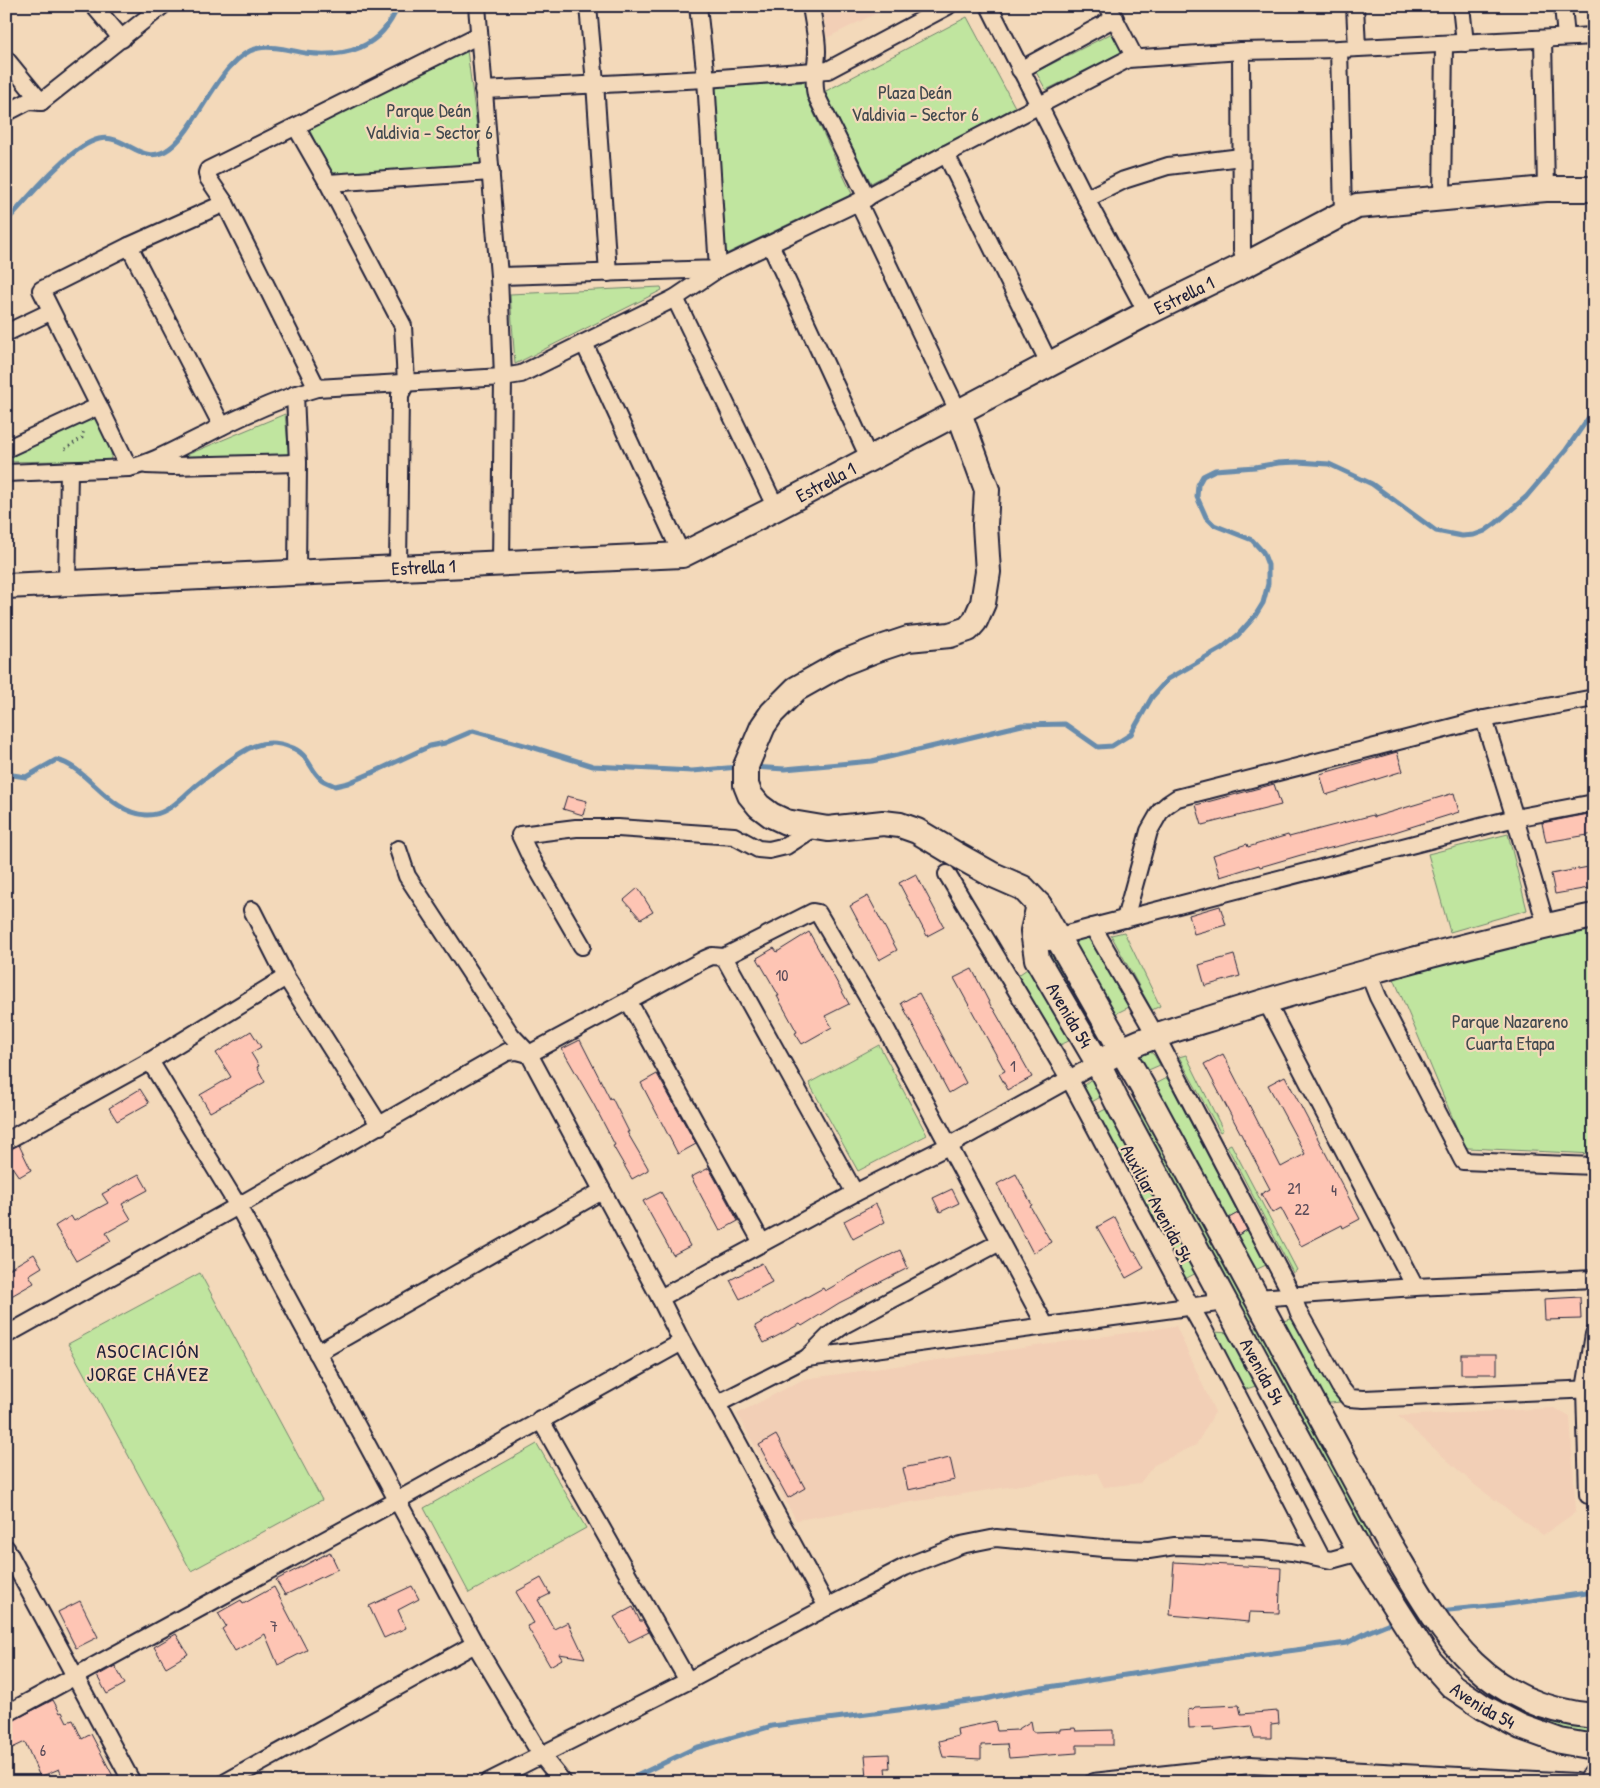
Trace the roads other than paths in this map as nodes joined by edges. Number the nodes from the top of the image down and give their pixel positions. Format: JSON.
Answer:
{"nodes":[{"id":1,"x":94,"y":6,"type":"edge"},
{"id":2,"x":162,"y":6,"type":"edge"},
{"id":3,"x":477,"y":6,"type":"edge"},
{"id":4,"x":588,"y":6,"type":"edge"},
{"id":5,"x":698,"y":6,"type":"edge"},
{"id":6,"x":811,"y":6,"type":"edge"},
{"id":7,"x":948,"y":6,"type":"edge"},
{"id":8,"x":989,"y":6,"type":"edge"},
{"id":9,"x":1355,"y":6,"type":"edge"},
{"id":10,"x":1462,"y":6,"type":"edge"},
{"id":11,"x":1563,"y":6,"type":"edge"},
{"id":12,"x":1112,"y":12,"type":"edge"},
{"id":13,"x":479,"y":35,"type":"junction"},
{"id":14,"x":1594,"y":36,"type":"edge"},
{"id":15,"x":1566,"y":37,"type":"junction"},
{"id":16,"x":122,"y":39,"type":"junction"},
{"id":17,"x":1543,"y":39,"type":"junction"},
{"id":18,"x":1465,"y":43,"type":"junction"},
{"id":19,"x":1444,"y":44,"type":"junction"},
{"id":20,"x":1356,"y":48,"type":"junction"},
{"id":21,"x":1339,"y":49,"type":"junction"},
{"id":22,"x":1241,"y":50,"type":"junction"},
{"id":23,"x":1135,"y":58,"type":"junction"},
{"id":24,"x":6,"y":59,"type":"edge"},
{"id":25,"x":1020,"y":70,"type":"junction"},
{"id":26,"x":814,"y":72,"type":"junction"},
{"id":27,"x":706,"y":79,"type":"junction"},
{"id":28,"x":595,"y":83,"type":"junction"},
{"id":29,"x":483,"y":90,"type":"junction"},
{"id":30,"x":41,"y":102,"type":"junction"},
{"id":31,"x":1039,"y":105,"type":"junction"},
{"id":32,"x":6,"y":113,"type":"edge"},
{"id":33,"x":296,"y":127,"type":"junction"},
{"id":34,"x":946,"y":154,"type":"junction"},
{"id":35,"x":1241,"y":157,"type":"junction"},
{"id":36,"x":491,"y":172,"type":"junction"},
{"id":37,"x":328,"y":184,"type":"junction"},
{"id":38,"x":1546,"y":189,"type":"junction"},
{"id":39,"x":1594,"y":190,"type":"edge"},
{"id":40,"x":1086,"y":199,"type":"junction"},
{"id":41,"x":1442,"y":199,"type":"junction"},
{"id":42,"x":862,"y":200,"type":"junction"},
{"id":43,"x":225,"y":203,"type":"junction"},
{"id":44,"x":1343,"y":214,"type":"junction"},
{"id":45,"x":770,"y":244,"type":"junction"},
{"id":46,"x":129,"y":246,"type":"junction"},
{"id":47,"x":1245,"y":265,"type":"junction"},
{"id":48,"x":718,"y":269,"type":"junction"},
{"id":49,"x":608,"y":273,"type":"junction"},
{"id":50,"x":499,"y":276,"type":"junction"},
{"id":51,"x":675,"y":298,"type":"junction"},
{"id":52,"x":50,"y":312,"type":"junction"},
{"id":53,"x":1147,"y":314,"type":"junction"},
{"id":54,"x":6,"y":333,"type":"edge"},
{"id":55,"x":584,"y":343,"type":"junction"},
{"id":56,"x":1050,"y":364,"type":"junction"},
{"id":57,"x":503,"y":377,"type":"junction"},
{"id":58,"x":406,"y":383,"type":"junction"},
{"id":59,"x":317,"y":388,"type":"junction"},
{"id":60,"x":295,"y":394,"type":"junction"},
{"id":61,"x":99,"y":406,"type":"junction"},
{"id":62,"x":959,"y":412,"type":"junction"},
{"id":63,"x":222,"y":426,"type":"junction"},
{"id":64,"x":6,"y":449,"type":"edge"},
{"id":65,"x":869,"y":458,"type":"junction"},
{"id":66,"x":68,"y":464,"type":"junction"},
{"id":67,"x":298,"y":464,"type":"junction"},
{"id":68,"x":136,"y":466,"type":"junction"},
{"id":69,"x":6,"y":473,"type":"edge"},
{"id":70,"x":776,"y":508,"type":"junction"},
{"id":71,"x":682,"y":555,"type":"junction"},
{"id":72,"x":500,"y":564,"type":"junction"},
{"id":73,"x":398,"y":567,"type":"junction"},
{"id":74,"x":297,"y":573,"type":"junction"},
{"id":75,"x":67,"y":583,"type":"junction"},
{"id":76,"x":6,"y":586,"type":"edge"},
{"id":77,"x":1594,"y":698,"type":"edge"},
{"id":78,"x":1484,"y":719,"type":"junction"},
{"id":79,"x":1594,"y":803,"type":"edge"},
{"id":80,"x":1515,"y":818,"type":"junction"},
{"id":81,"x":814,"y":828,"type":"junction"},
{"id":82,"x":398,"y":848,"type":"dead end"},
{"id":83,"x":947,"y":874,"type":"dead end"},
{"id":84,"x":1039,"y":905,"type":"junction"},
{"id":85,"x":252,"y":910,"type":"dead end"},
{"id":86,"x":1594,"y":916,"type":"edge"},
{"id":87,"x":1125,"y":919,"type":"junction"},
{"id":88,"x":1546,"y":925,"type":"junction"},
{"id":89,"x":1093,"y":927,"type":"junction"},
{"id":90,"x":1056,"y":937,"type":"junction"},
{"id":91,"x":582,"y":946,"type":"dead end"},
{"id":92,"x":1036,"y":949,"type":"junction"},
{"id":93,"x":724,"y":957,"type":"junction"},
{"id":94,"x":1368,"y":972,"type":"junction"},
{"id":95,"x":286,"y":977,"type":"junction"},
{"id":96,"x":1266,"y":1001,"type":"junction"},
{"id":97,"x":629,"y":1002,"type":"junction"},
{"id":98,"x":1156,"y":1036,"type":"junction"},
{"id":99,"x":1122,"y":1050,"type":"junction"},
{"id":100,"x":529,"y":1054,"type":"junction"},
{"id":101,"x":150,"y":1060,"type":"junction"},
{"id":102,"x":1098,"y":1063,"type":"junction"},
{"id":103,"x":1070,"y":1080,"type":"junction"},
{"id":104,"x":380,"y":1126,"type":"junction"},
{"id":105,"x":6,"y":1141,"type":"edge"},
{"id":106,"x":950,"y":1145,"type":"junction"},
{"id":107,"x":1594,"y":1166,"type":"edge"},
{"id":108,"x":602,"y":1191,"type":"junction"},
{"id":109,"x":856,"y":1193,"type":"junction"},
{"id":110,"x":238,"y":1206,"type":"junction"},
{"id":111,"x":1000,"y":1242,"type":"junction"},
{"id":112,"x":762,"y":1243,"type":"junction"},
{"id":113,"x":1594,"y":1279,"type":"edge"},
{"id":114,"x":1415,"y":1286,"type":"junction"},
{"id":115,"x":1292,"y":1295,"type":"junction"},
{"id":116,"x":660,"y":1298,"type":"junction"},
{"id":117,"x":1256,"y":1298,"type":"junction"},
{"id":118,"x":1225,"y":1302,"type":"junction"},
{"id":119,"x":1190,"y":1306,"type":"junction"},
{"id":120,"x":1045,"y":1325,"type":"junction"},
{"id":121,"x":1594,"y":1334,"type":"edge"},
{"id":122,"x":6,"y":1335,"type":"edge"},
{"id":123,"x":682,"y":1342,"type":"junction"},
{"id":124,"x":318,"y":1353,"type":"junction"},
{"id":125,"x":807,"y":1358,"type":"junction"},
{"id":126,"x":1589,"y":1389,"type":"edge"},
{"id":127,"x":717,"y":1404,"type":"junction"},
{"id":128,"x":540,"y":1420,"type":"junction"},
{"id":129,"x":1594,"y":1495,"type":"edge"},
{"id":130,"x":398,"y":1500,"type":"junction"},
{"id":131,"x":6,"y":1548,"type":"edge"},
{"id":132,"x":1360,"y":1552,"type":"junction"},
{"id":133,"x":1321,"y":1557,"type":"junction"},
{"id":134,"x":827,"y":1607,"type":"junction"},
{"id":135,"x":475,"y":1644,"type":"junction"},
{"id":136,"x":75,"y":1677,"type":"junction"},
{"id":137,"x":688,"y":1681,"type":"junction"},
{"id":138,"x":6,"y":1714,"type":"edge"},
{"id":139,"x":1594,"y":1716,"type":"edge"},
{"id":140,"x":1594,"y":1747,"type":"edge"},
{"id":141,"x":541,"y":1755,"type":"junction"},
{"id":142,"x":1594,"y":1770,"type":"edge"},
{"id":143,"x":1340,"y":1776,"type":"edge"},
{"id":144,"x":132,"y":1782,"type":"edge"},
{"id":145,"x":226,"y":1782,"type":"edge"},
{"id":146,"x":488,"y":1782,"type":"edge"},
{"id":147,"x":563,"y":1782,"type":"edge"},
{"id":148,"x":1093,"y":1782,"type":"edge"},
{"id":149,"x":1576,"y":1782,"type":"edge"},
{"id":150,"x":1585,"y":1782,"type":"edge"}],
"edges":[{"from":1,"to":16,"type":"street"},
{"from":2,"to":16,"type":"street"},
{"from":3,"to":13,"type":"street"},
{"from":4,"to":28,"type":"street"},
{"from":5,"to":27,"type":"street"},
{"from":6,"to":26,"type":"street"},
{"from":7,"to":26,"type":"street"},
{"from":8,"to":25,"type":"street"},
{"from":9,"to":20,"type":"street"},
{"from":10,"to":18,"type":"street"},
{"from":11,"to":15,"type":"street"},
{"from":12,"to":23,"type":"street"},
{"from":12,"to":25,"type":"street"},
{"from":13,"to":29,"type":"street"},
{"from":13,"to":33,"type":"street"},
{"from":14,"to":15,"type":"street"},
{"from":15,"to":17,"type":"street"},
{"from":16,"to":30,"type":"street"},
{"from":17,"to":18,"type":"street"},
{"from":17,"to":38,"type":"street"},
{"from":18,"to":19,"type":"street"},
{"from":19,"to":20,"type":"street"},
{"from":19,"to":41,"type":"street"},
{"from":20,"to":21,"type":"street"},
{"from":21,"to":22,"type":"street"},
{"from":21,"to":44,"type":"street"},
{"from":22,"to":23,"type":"street"},
{"from":22,"to":35,"type":"street"},
{"from":23,"to":31,"type":"street"},
{"from":24,"to":30,"type":"street"},
{"from":25,"to":31,"type":"street"},
{"from":26,"to":27,"type":"street"},
{"from":26,"to":42,"type":"street"},
{"from":27,"to":28,"type":"street"},
{"from":27,"to":48,"type":"street"},
{"from":28,"to":29,"type":"street"},
{"from":28,"to":49,"type":"street"},
{"from":29,"to":36,"type":"street"},
{"from":30,"to":32,"type":"street"},
{"from":31,"to":34,"type":"street"},
{"from":31,"to":40,"type":"street"},
{"from":33,"to":37,"type":"street"},
{"from":33,"to":43,"type":"street"},
{"from":34,"to":42,"type":"street"},
{"from":34,"to":56,"type":"street"},
{"from":35,"to":40,"type":"street"},
{"from":35,"to":47,"type":"street"},
{"from":36,"to":37,"type":"street"},
{"from":36,"to":50,"type":"street"},
{"from":37,"to":58,"type":"street"},
{"from":38,"to":39,"type":"street","name":"Estrella 1"},
{"from":38,"to":41,"type":"street","name":"Estrella 1"},
{"from":40,"to":53,"type":"street"},
{"from":41,"to":44,"type":"street","name":"Estrella 1"},
{"from":42,"to":45,"type":"street"},
{"from":42,"to":62,"type":"street"},
{"from":43,"to":46,"type":"street"},
{"from":43,"to":59,"type":"street"},
{"from":44,"to":47,"type":"street","name":"Estrella 1"},
{"from":45,"to":48,"type":"street"},
{"from":45,"to":65,"type":"street"},
{"from":46,"to":52,"type":"street"},
{"from":46,"to":63,"type":"street"},
{"from":47,"to":53,"type":"street","name":"Estrella 1"},
{"from":48,"to":49,"type":"street"},
{"from":48,"to":51,"type":"street"},
{"from":49,"to":50,"type":"street"},
{"from":50,"to":57,"type":"street"},
{"from":51,"to":55,"type":"street"},
{"from":51,"to":70,"type":"street"},
{"from":52,"to":54,"type":"street"},
{"from":52,"to":61,"type":"street"},
{"from":53,"to":56,"type":"street","name":"Estrella 1"},
{"from":55,"to":57,"type":"street"},
{"from":55,"to":71,"type":"street"},
{"from":56,"to":62,"type":"street","name":"Estrella 1"},
{"from":57,"to":58,"type":"street"},
{"from":57,"to":72,"type":"street"},
{"from":58,"to":59,"type":"street"},
{"from":58,"to":73,"type":"street"},
{"from":59,"to":60,"type":"street"},
{"from":60,"to":63,"type":"street"},
{"from":60,"to":67,"type":"street"},
{"from":61,"to":64,"type":"street"},
{"from":61,"to":68,"type":"street"},
{"from":62,"to":65,"type":"street","name":"Estrella 1"},
{"from":62,"to":81,"type":"street","name":"Avenida 54"},
{"from":63,"to":68,"type":"street"},
{"from":65,"to":70,"type":"street","name":"Estrella 1"},
{"from":66,"to":68,"type":"street"},
{"from":66,"to":69,"type":"street"},
{"from":66,"to":75,"type":"street"},
{"from":67,"to":68,"type":"street"},
{"from":67,"to":74,"type":"street"},
{"from":70,"to":71,"type":"street","name":"Estrella 1"},
{"from":71,"to":72,"type":"street","name":"Estrella 1"},
{"from":72,"to":73,"type":"street","name":"Estrella 1"},
{"from":73,"to":74,"type":"street","name":"Estrella 1"},
{"from":74,"to":75,"type":"street","name":"Estrella 1"},
{"from":75,"to":76,"type":"street","name":"Estrella 1"},
{"from":77,"to":78,"type":"street"},
{"from":78,"to":80,"type":"street"},
{"from":78,"to":87,"type":"street"},
{"from":79,"to":80,"type":"street"},
{"from":80,"to":87,"type":"street"},
{"from":80,"to":88,"type":"street"},
{"from":81,"to":84,"type":"street","name":"Avenida 54"},
{"from":81,"to":91,"type":"street"},
{"from":82,"to":100,"type":"street"},
{"from":83,"to":103,"type":"street","name":"Auxiliar Avenida 54"},
{"from":84,"to":90,"type":"street","name":"Avenida 54"},
{"from":84,"to":92,"type":"street","name":"Avenida 54"},
{"from":85,"to":95,"type":"street"},
{"from":86,"to":88,"type":"street"},
{"from":87,"to":89,"type":"street"},
{"from":88,"to":94,"type":"street"},
{"from":89,"to":90,"type":"street"},
{"from":89,"to":98,"type":"street"},
{"from":90,"to":92,"type":"street"},
{"from":90,"to":99,"type":"street","name":"Avenida 54"},
{"from":92,"to":102,"type":"street","name":"Avenida 54"},
{"from":93,"to":97,"type":"street"},
{"from":93,"to":106,"type":"street"},
{"from":93,"to":109,"type":"street"},
{"from":94,"to":96,"type":"street"},
{"from":94,"to":107,"type":"street"},
{"from":95,"to":101,"type":"street"},
{"from":95,"to":104,"type":"street"},
{"from":96,"to":98,"type":"street"},
{"from":96,"to":114,"type":"street"},
{"from":97,"to":100,"type":"street"},
{"from":97,"to":112,"type":"street"},
{"from":98,"to":99,"type":"street"},
{"from":98,"to":115,"type":"street"},
{"from":99,"to":102,"type":"street"},
{"from":99,"to":117,"type":"street","name":"Avenida 54"},
{"from":100,"to":104,"type":"street"},
{"from":100,"to":108,"type":"street"},
{"from":101,"to":105,"type":"street"},
{"from":101,"to":110,"type":"street"},
{"from":102,"to":103,"type":"street"},
{"from":102,"to":118,"type":"street","name":"Avenida 54"},
{"from":103,"to":106,"type":"street"},
{"from":103,"to":119,"type":"street","name":"Auxiliar Avenida 54"},
{"from":104,"to":110,"type":"street"},
{"from":106,"to":109,"type":"street"},
{"from":106,"to":111,"type":"street"},
{"from":108,"to":116,"type":"street"},
{"from":108,"to":124,"type":"street"},
{"from":109,"to":112,"type":"street"},
{"from":110,"to":122,"type":"street"},
{"from":110,"to":124,"type":"street"},
{"from":111,"to":120,"type":"street"},
{"from":111,"to":125,"type":"street"},
{"from":112,"to":116,"type":"street"},
{"from":113,"to":114,"type":"street"},
{"from":114,"to":115,"type":"street"},
{"from":115,"to":117,"type":"street"},
{"from":115,"to":126,"type":"street"},
{"from":116,"to":123,"type":"street"},
{"from":117,"to":139,"type":"street","name":"Avenida 54"},
{"from":118,"to":119,"type":"street"},
{"from":118,"to":132,"type":"street","name":"Avenida 54"},
{"from":119,"to":120,"type":"street"},
{"from":119,"to":133,"type":"street","name":"Auxiliar Avenida 54"},
{"from":120,"to":125,"type":"street"},
{"from":121,"to":126,"type":"street"},
{"from":123,"to":127,"type":"street"},
{"from":123,"to":128,"type":"street"},
{"from":124,"to":130,"type":"street"},
{"from":125,"to":127,"type":"street"},
{"from":126,"to":129,"type":"street"},
{"from":127,"to":134,"type":"street"},
{"from":128,"to":130,"type":"street"},
{"from":128,"to":137,"type":"street"},
{"from":130,"to":135,"type":"street"},
{"from":130,"to":136,"type":"street"},
{"from":131,"to":136,"type":"street"},
{"from":132,"to":133,"type":"street"},
{"from":132,"to":140,"type":"street","name":"Avenida 54"},
{"from":133,"to":134,"type":"street"},
{"from":134,"to":137,"type":"street"},
{"from":135,"to":141,"type":"street"},
{"from":135,"to":145,"type":"street"},
{"from":136,"to":138,"type":"street"},
{"from":136,"to":144,"type":"street"},
{"from":137,"to":141,"type":"street"},
{"from":141,"to":146,"type":"street"},
{"from":141,"to":147,"type":"street"},
{"from":142,"to":150,"type":"street"},
{"from":143,"to":148,"type":"street"},
{"from":143,"to":149,"type":"street"}]}
